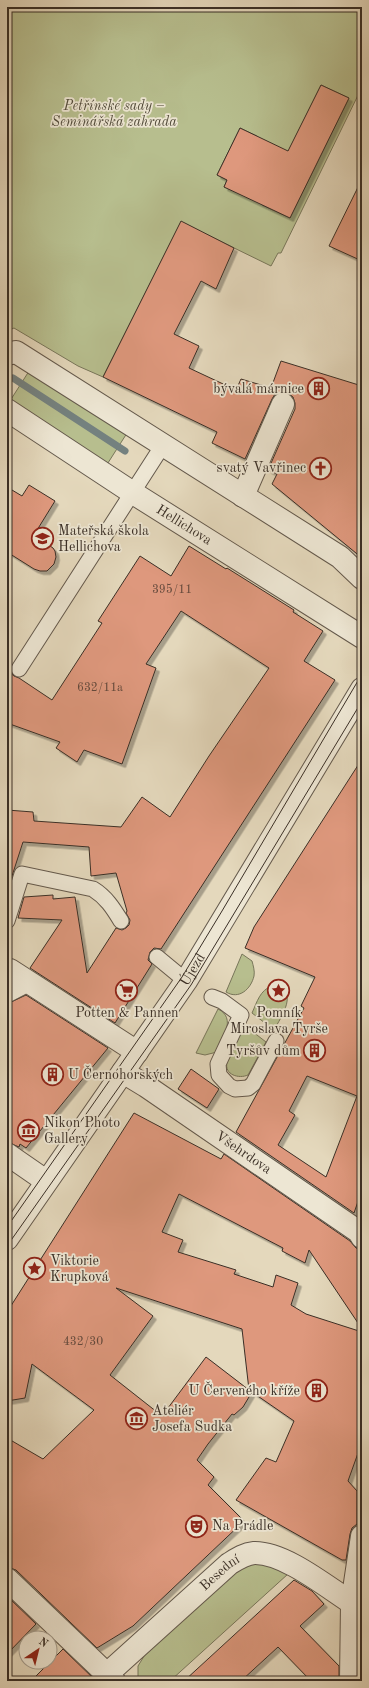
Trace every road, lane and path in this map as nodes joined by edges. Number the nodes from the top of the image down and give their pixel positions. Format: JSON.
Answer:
{"nodes":[{"id":1,"x":7,"y":354,"type":"edge"},
{"id":2,"x":283,"y":404,"type":"dead end"},
{"id":3,"x":7,"y":410,"type":"edge"},
{"id":4,"x":163,"y":445,"type":"junction"},
{"id":5,"x":133,"y":493,"type":"junction"},
{"id":6,"x":244,"y":496,"type":"junction"},
{"id":7,"x":362,"y":578,"type":"edge"},
{"id":8,"x":362,"y":637,"type":"edge"},
{"id":9,"x":19,"y":669,"type":"dead end"},
{"id":10,"x":362,"y":689,"type":"edge"},
{"id":11,"x":7,"y":921,"type":"edge"},
{"id":12,"x":121,"y":921,"type":"dead end"},
{"id":13,"x":157,"y":957,"type":"dead end"},
{"id":14,"x":8,"y":968,"type":"edge"},
{"id":15,"x":186,"y":981,"type":"junction"},
{"id":16,"x":30,"y":983,"type":"junction"},
{"id":17,"x":7,"y":995,"type":"edge"},
{"id":18,"x":212,"y":997,"type":"dead end"},
{"id":19,"x":276,"y":1042,"type":"dead end"},
{"id":20,"x":137,"y":1052,"type":"junction"},
{"id":21,"x":122,"y":1072,"type":"junction"},
{"id":22,"x":8,"y":1156,"type":"edge"},
{"id":23,"x":46,"y":1181,"type":"junction"},
{"id":24,"x":362,"y":1237,"type":"edge"},
{"id":25,"x":7,"y":1239,"type":"edge"},
{"id":26,"x":362,"y":1536,"type":"edge"},
{"id":27,"x":7,"y":1579,"type":"edge"},
{"id":28,"x":352,"y":1603,"type":"junction"},
{"id":29,"x":110,"y":1678,"type":"edge"},
{"id":30,"x":351,"y":1681,"type":"edge"}],
"edges":[{"from":1,"to":4,"type":"street"},
{"from":2,"to":6,"type":"street"},
{"from":3,"to":5,"type":"street","name":"Hellichova"},
{"from":4,"to":5,"type":"lane"},
{"from":4,"to":6,"type":"street"},
{"from":5,"to":8,"type":"street","name":"Hellichova"},
{"from":5,"to":9,"type":"lane"},
{"from":6,"to":7,"type":"street"},
{"from":10,"to":15,"type":"street","name":"Újezd"},
{"from":11,"to":12,"type":"lane"},
{"from":13,"to":15,"type":"lane"},
{"from":14,"to":16,"type":"street"},
{"from":15,"to":20,"type":"street","name":"Újezd"},
{"from":16,"to":17,"type":"lane"},
{"from":16,"to":20,"type":"street"},
{"from":18,"to":19,"type":"lane"},
{"from":20,"to":21,"type":"street","name":"Újezd"},
{"from":21,"to":23,"type":"street","name":"Újezd"},
{"from":21,"to":24,"type":"street","name":"Všehrdova"},
{"from":22,"to":23,"type":"street"},
{"from":23,"to":25,"type":"street","name":"Újezd"},
{"from":26,"to":28,"type":"street"},
{"from":27,"to":29,"type":"street"},
{"from":28,"to":29,"type":"street","name":"Besední"},
{"from":28,"to":30,"type":"street"}]}
